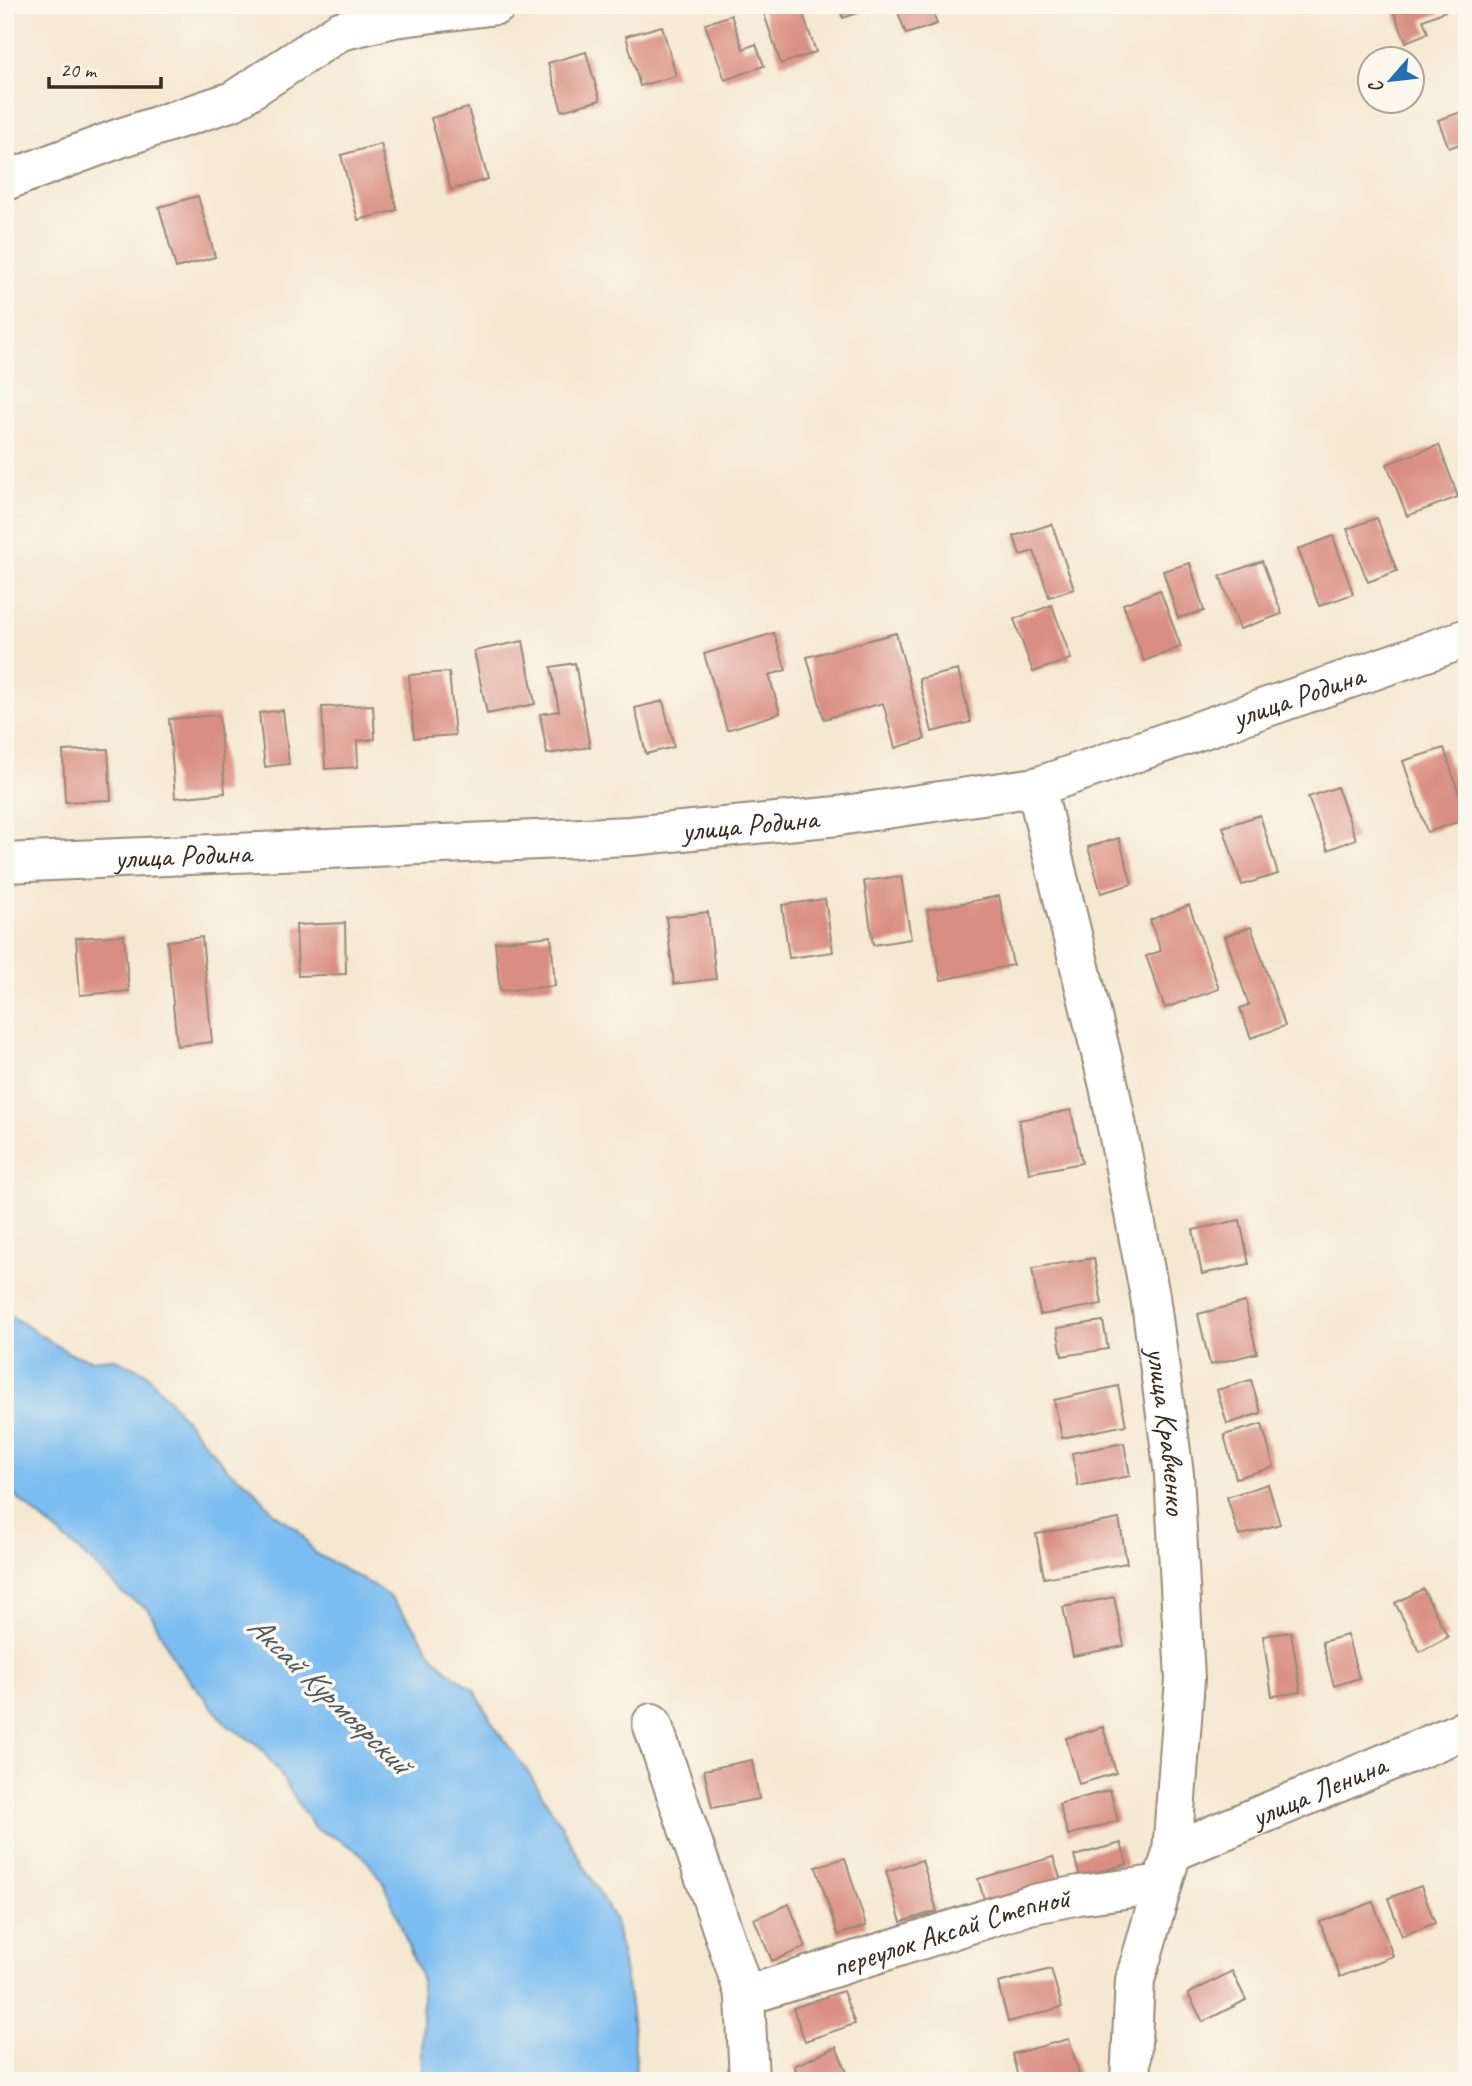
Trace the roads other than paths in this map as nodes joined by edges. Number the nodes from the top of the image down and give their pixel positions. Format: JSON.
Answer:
{"nodes":[{"id":1,"x":497,"y":5,"type":"edge"},
{"id":2,"x":5,"y":181,"type":"edge"},
{"id":3,"x":1467,"y":638,"type":"edge"},
{"id":4,"x":1036,"y":787,"type":"junction"},
{"id":5,"x":5,"y":863,"type":"edge"},
{"id":6,"x":652,"y":1723,"type":"dead end"},
{"id":7,"x":1467,"y":1729,"type":"edge"},
{"id":8,"x":1168,"y":1868,"type":"junction"},
{"id":9,"x":744,"y":1996,"type":"junction"},
{"id":10,"x":749,"y":2081,"type":"edge"},
{"id":11,"x":1130,"y":2081,"type":"edge"}],
"edges":[{"from":1,"to":2,"type":"street"},
{"from":3,"to":4,"type":"street","name":"улица Родина"},
{"from":4,"to":5,"type":"street","name":"улица Родина"},
{"from":4,"to":8,"type":"street","name":"улица Кравченко"},
{"from":6,"to":9,"type":"street"},
{"from":7,"to":8,"type":"street","name":"улица Ленина"},
{"from":8,"to":9,"type":"street","name":"переулок Аксай Степной"},
{"from":8,"to":11,"type":"street","name":"улица Кравченко"},
{"from":9,"to":10,"type":"street"}]}
